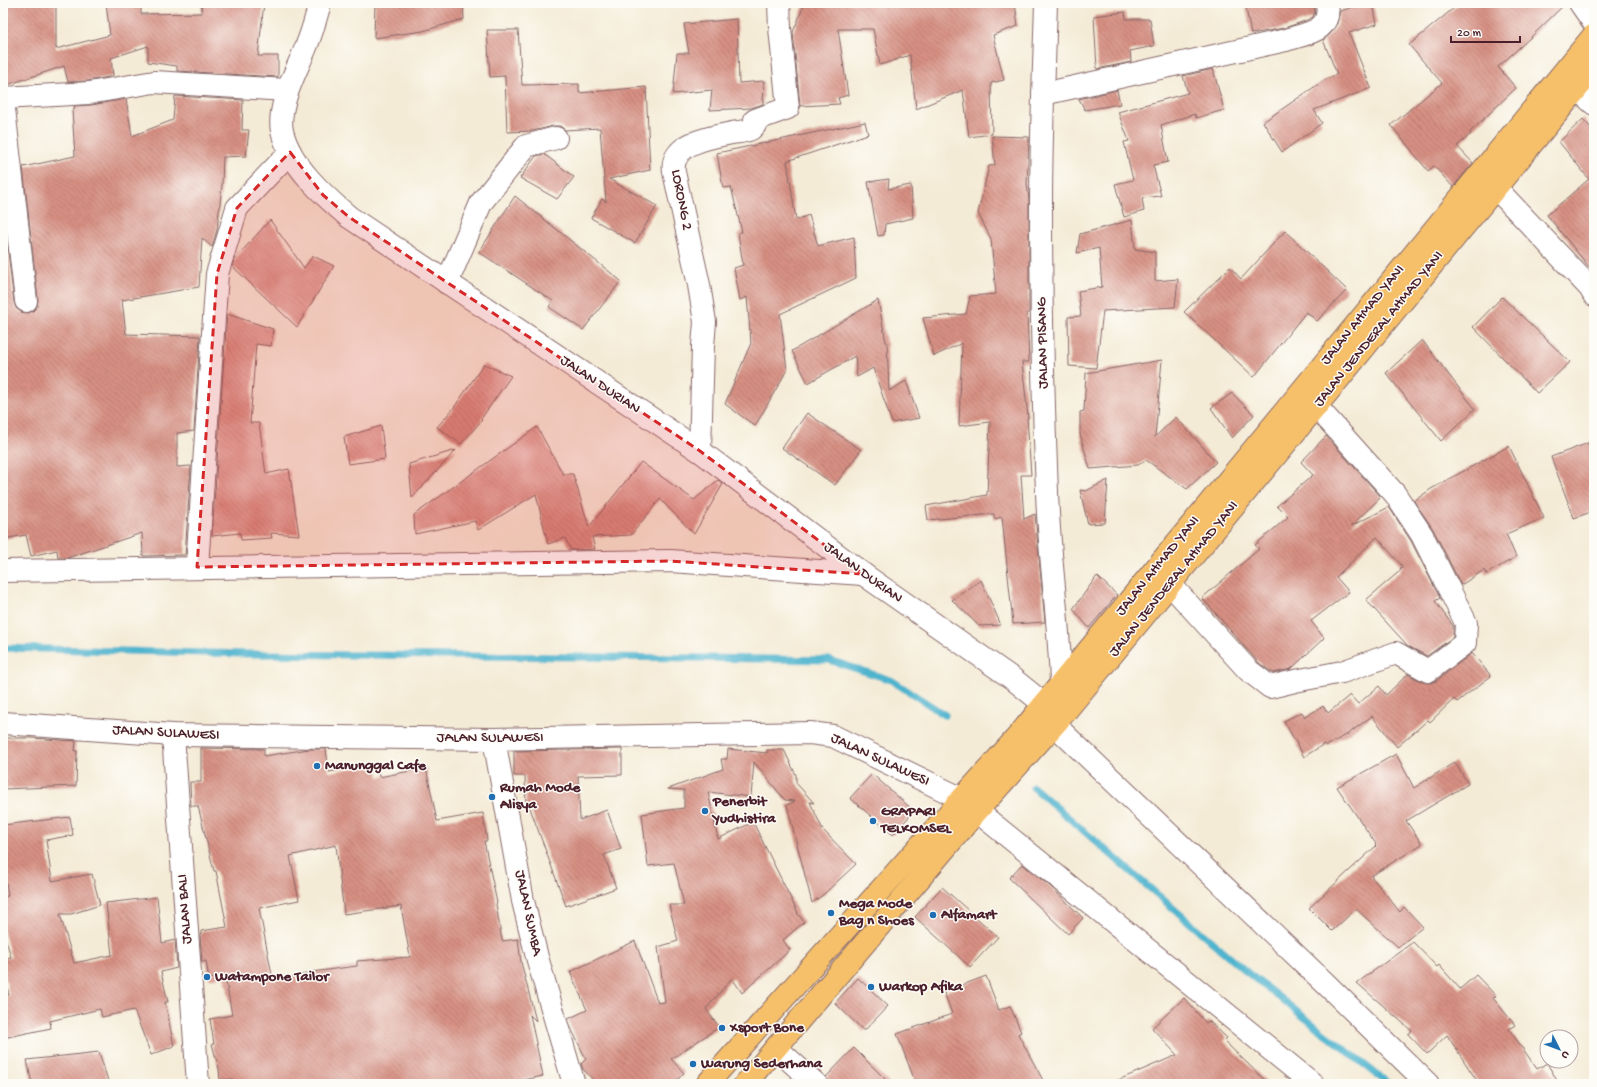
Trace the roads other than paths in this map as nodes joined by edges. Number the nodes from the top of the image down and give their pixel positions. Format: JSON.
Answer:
{"nodes":[{"id":1,"x":320,"y":3,"type":"edge"},
{"id":2,"x":779,"y":3,"type":"edge"},
{"id":3,"x":1046,"y":3,"type":"edge"},
{"id":4,"x":1327,"y":3,"type":"edge"},
{"id":5,"x":1580,"y":3,"type":"edge"},
{"id":6,"x":1594,"y":23,"type":"edge"},
{"id":7,"x":1594,"y":35,"type":"edge"},
{"id":8,"x":1594,"y":68,"type":"edge"},
{"id":9,"x":1577,"y":89,"type":"junction"},
{"id":10,"x":287,"y":90,"type":"junction"},
{"id":11,"x":1043,"y":94,"type":"junction"},
{"id":12,"x":3,"y":99,"type":"edge"},
{"id":13,"x":1594,"y":104,"type":"edge"},
{"id":14,"x":556,"y":138,"type":"dead end"},
{"id":15,"x":290,"y":152,"type":"junction"},
{"id":16,"x":1495,"y":187,"type":"junction"},
{"id":17,"x":447,"y":283,"type":"junction"},
{"id":18,"x":1594,"y":295,"type":"edge"},
{"id":19,"x":26,"y":301,"type":"dead end"},
{"id":20,"x":1316,"y":406,"type":"junction"},
{"id":21,"x":700,"y":452,"type":"junction"},
{"id":22,"x":197,"y":567,"type":"junction"},
{"id":23,"x":3,"y":571,"type":"edge"},
{"id":24,"x":863,"y":574,"type":"junction"},
{"id":25,"x":1170,"y":584,"type":"junction"},
{"id":26,"x":1061,"y":683,"type":"junction"},
{"id":27,"x":1044,"y":704,"type":"junction"},
{"id":28,"x":3,"y":723,"type":"edge"},
{"id":29,"x":1056,"y":723,"type":"junction"},
{"id":30,"x":173,"y":734,"type":"junction"},
{"id":31,"x":494,"y":739,"type":"junction"},
{"id":32,"x":1027,"y":742,"type":"junction"},
{"id":33,"x":970,"y":805,"type":"junction"},
{"id":34,"x":776,"y":1048,"type":"junction"},
{"id":35,"x":198,"y":1084,"type":"edge"},
{"id":36,"x":574,"y":1084,"type":"edge"},
{"id":37,"x":707,"y":1084,"type":"edge"},
{"id":38,"x":745,"y":1084,"type":"edge"},
{"id":39,"x":816,"y":1084,"type":"edge"},
{"id":40,"x":1313,"y":1084,"type":"edge"},
{"id":41,"x":1428,"y":1084,"type":"edge"}],
"edges":[{"from":1,"to":10,"type":"street","name":"JALAN DURIAN"},
{"from":2,"to":21,"type":"street","name":"LORONG 2"},
{"from":3,"to":11,"type":"street","name":"JALAN PISANG"},
{"from":4,"to":11,"type":"street"},
{"from":5,"to":6,"type":"street"},
{"from":7,"to":26,"type":"main road","name":"JALAN AHMAD YANI"},
{"from":8,"to":9,"type":"main road","name":"JALAN JENDERAL AHMAD YANI"},
{"from":9,"to":13,"type":"street"},
{"from":9,"to":16,"type":"main road","name":"JALAN JENDERAL AHMAD YANI"},
{"from":10,"to":12,"type":"street"},
{"from":10,"to":15,"type":"street","name":"JALAN DURIAN"},
{"from":11,"to":26,"type":"street","name":"JALAN PISANG"},
{"from":12,"to":19,"type":"street"},
{"from":14,"to":17,"type":"street"},
{"from":15,"to":17,"type":"street","name":"JALAN DURIAN"},
{"from":15,"to":22,"type":"street"},
{"from":16,"to":18,"type":"street"},
{"from":16,"to":20,"type":"main road","name":"JALAN JENDERAL AHMAD YANI"},
{"from":17,"to":21,"type":"street","name":"JALAN DURIAN"},
{"from":20,"to":25,"type":"main road","name":"JALAN JENDERAL AHMAD YANI"},
{"from":20,"to":25,"type":"street"},
{"from":21,"to":24,"type":"street","name":"JALAN DURIAN"},
{"from":22,"to":23,"type":"street"},
{"from":22,"to":24,"type":"street"},
{"from":24,"to":27,"type":"street","name":"JALAN DURIAN"},
{"from":25,"to":29,"type":"main road","name":"JALAN JENDERAL AHMAD YANI"},
{"from":26,"to":27,"type":"main road","name":"JALAN AHMAD YANI"},
{"from":27,"to":29,"type":"street","name":"JALAN DURIAN"},
{"from":27,"to":32,"type":"main road","name":"JALAN AHMAD YANI"},
{"from":28,"to":30,"type":"street","name":"JALAN SULAWESI"},
{"from":29,"to":32,"type":"main road","name":"JALAN JENDERAL AHMAD YANI"},
{"from":29,"to":41,"type":"street","name":"JALAN DURIAN"},
{"from":30,"to":31,"type":"street","name":"JALAN SULAWESI"},
{"from":30,"to":35,"type":"street","name":"JALAN BALI"},
{"from":31,"to":33,"type":"street","name":"JALAN SULAWESI"},
{"from":31,"to":36,"type":"street","name":"JALAN SUMBA"},
{"from":32,"to":33,"type":"main road","name":"JALAN AHMAD YANI"},
{"from":33,"to":34,"type":"main road"},
{"from":33,"to":37,"type":"main road"},
{"from":33,"to":40,"type":"street","name":"JALAN SULAWESI"},
{"from":34,"to":38,"type":"main road"},
{"from":34,"to":39,"type":"street"}]}
